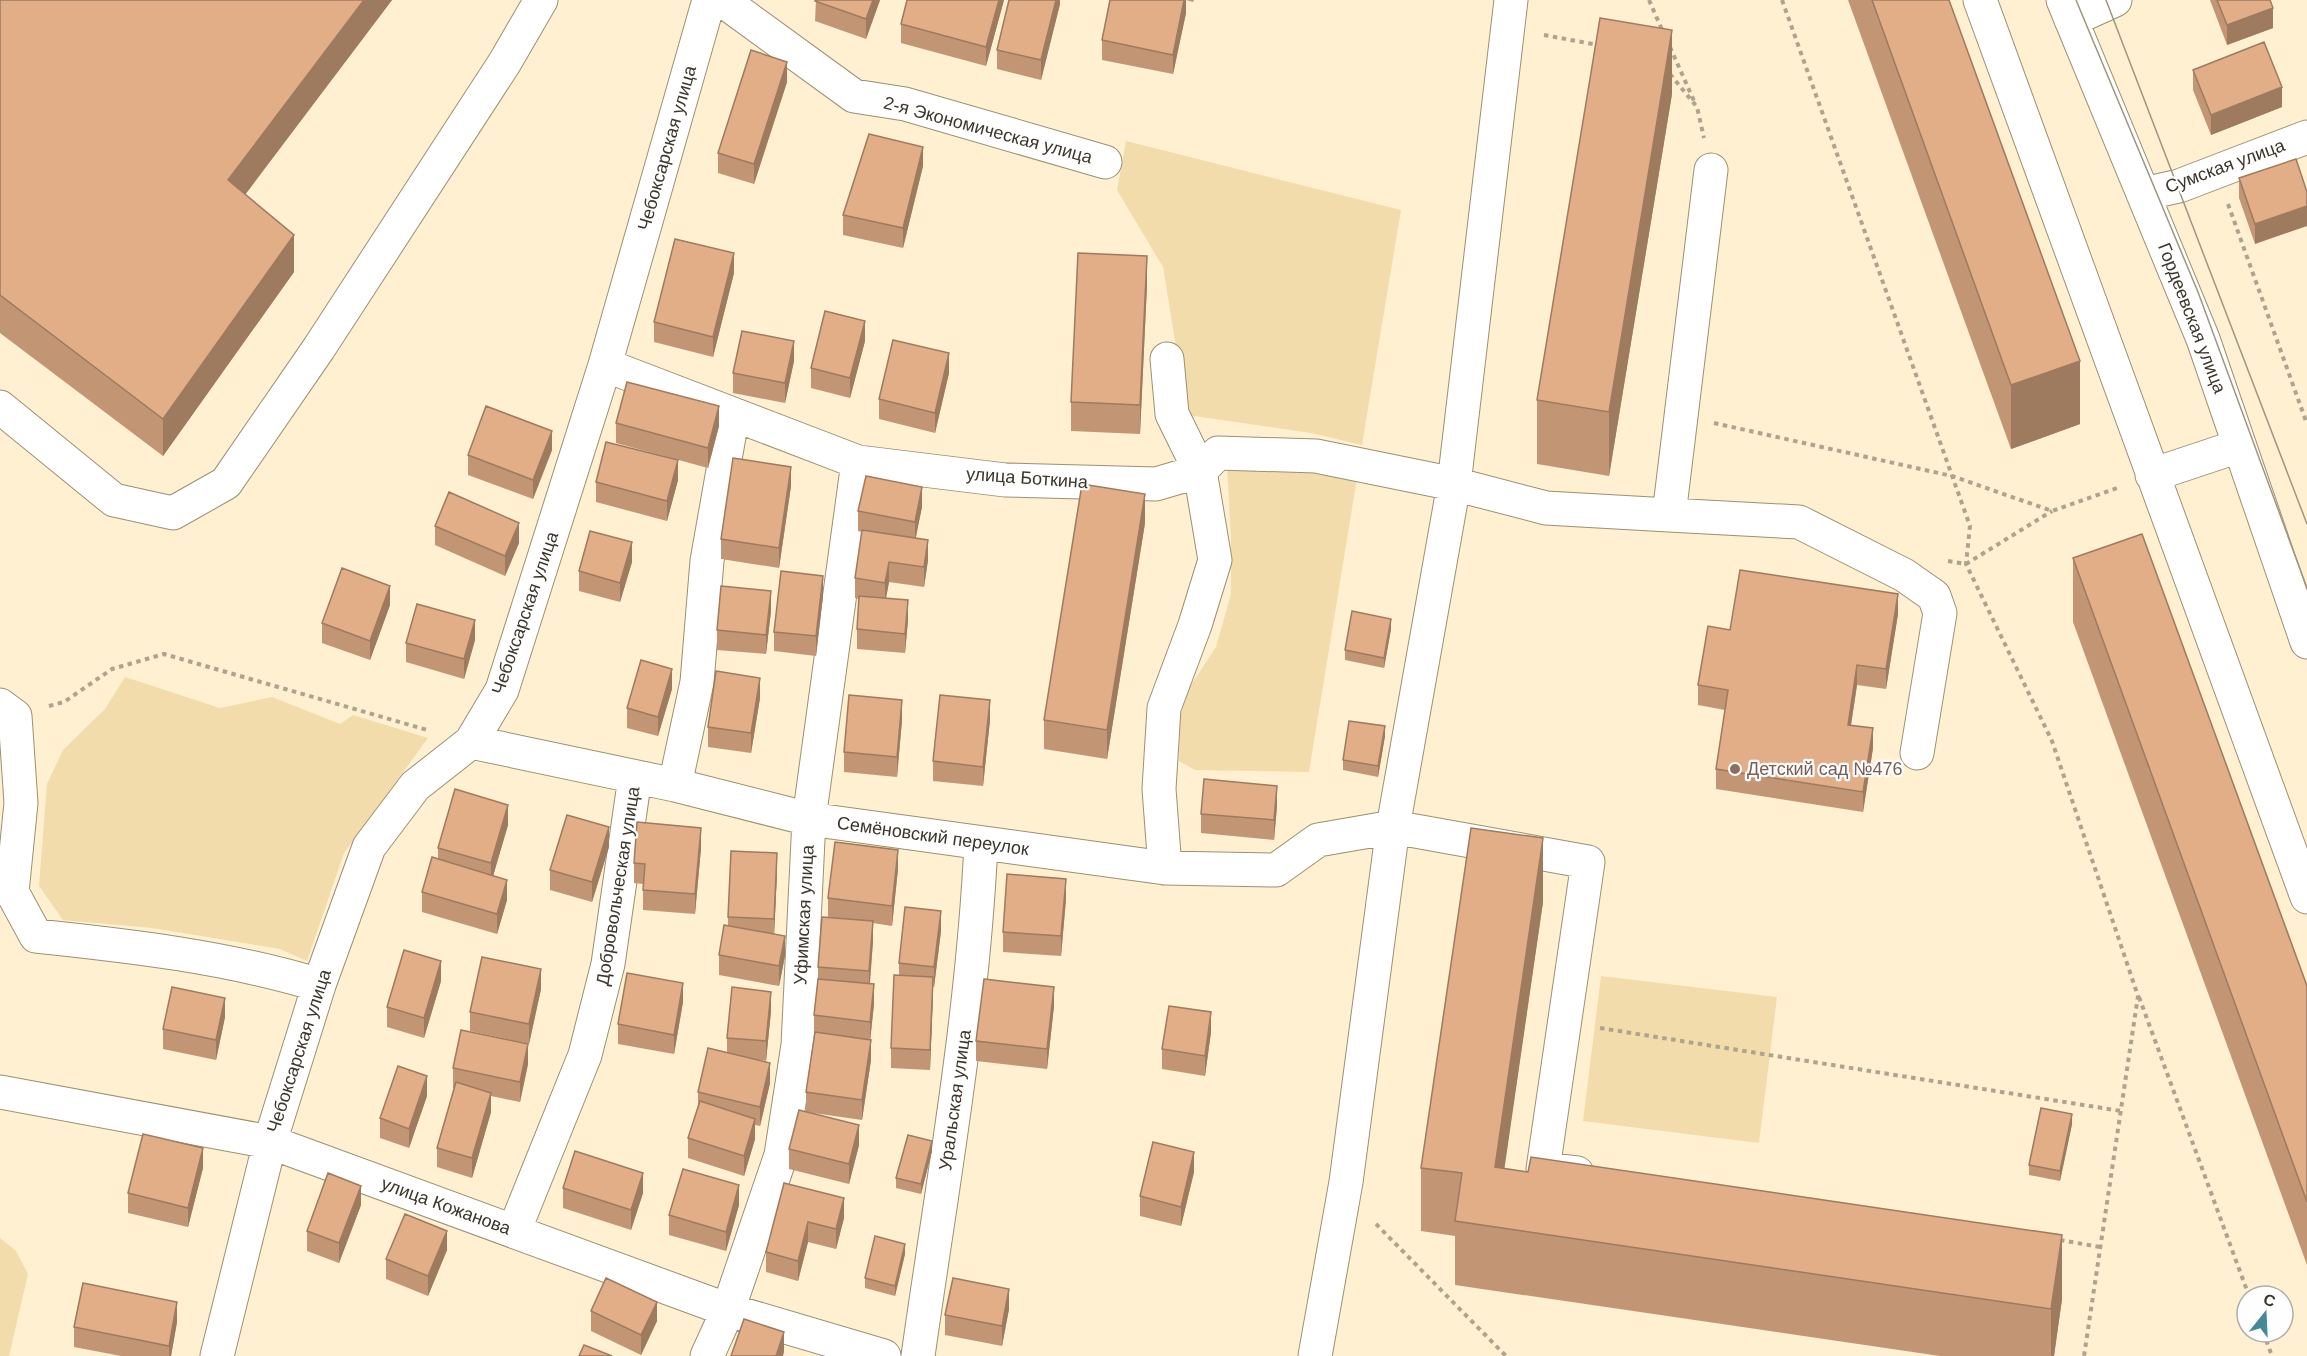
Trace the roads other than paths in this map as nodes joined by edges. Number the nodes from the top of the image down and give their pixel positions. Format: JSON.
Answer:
{"nodes":[{"id":1,"x":541,"y":0,"type":"edge"},
{"id":2,"x":710,"y":0,"type":"edge"},
{"id":3,"x":722,"y":0,"type":"edge"},
{"id":4,"x":1980,"y":0,"type":"edge"},
{"id":5,"x":2115,"y":0,"type":"edge"},
{"id":6,"x":2067,"y":10,"type":"edge"},
{"id":7,"x":1509,"y":14,"type":"edge"},
{"id":8,"x":2307,"y":137,"type":"edge"},
{"id":9,"x":1105,"y":162,"type":"dead end"},
{"id":10,"x":1711,"y":170,"type":"road end"},
{"id":11,"x":2143,"y":194,"type":"junction"},
{"id":12,"x":1167,"y":359,"type":"dead end"},
{"id":13,"x":605,"y":365,"type":"junction"},
{"id":14,"x":0,"y":407,"type":"edge"},
{"id":15,"x":733,"y":414,"type":"junction"},
{"id":16,"x":2240,"y":446,"type":"junction"},
{"id":17,"x":858,"y":462,"type":"junction"},
{"id":18,"x":1200,"y":471,"type":"junction"},
{"id":19,"x":2152,"y":475,"type":"junction"},
{"id":20,"x":1454,"y":484,"type":"junction"},
{"id":21,"x":1669,"y":515,"type":"junction"},
{"id":22,"x":2307,"y":642,"type":"edge"},
{"id":23,"x":8,"y":711,"type":"edge"},
{"id":24,"x":471,"y":742,"type":"junction"},
{"id":25,"x":1917,"y":753,"type":"dead end"},
{"id":26,"x":635,"y":777,"type":"junction"},
{"id":27,"x":675,"y":785,"type":"junction"},
{"id":28,"x":809,"y":819,"type":"junction"},
{"id":29,"x":1393,"y":826,"type":"junction"},
{"id":30,"x":981,"y":843,"type":"junction"},
{"id":31,"x":1166,"y":868,"type":"junction"},
{"id":32,"x":2307,"y":897,"type":"edge"},
{"id":33,"x":319,"y":985,"type":"junction"},
{"id":34,"x":0,"y":1092,"type":"edge"},
{"id":35,"x":270,"y":1142,"type":"junction"},
{"id":36,"x":1602,"y":1177,"type":"edge"},
{"id":37,"x":514,"y":1231,"type":"junction"},
{"id":38,"x":728,"y":1310,"type":"junction"},
{"id":39,"x":217,"y":1356,"type":"edge"},
{"id":40,"x":706,"y":1356,"type":"edge"},
{"id":41,"x":884,"y":1356,"type":"edge"},
{"id":42,"x":918,"y":1356,"type":"edge"},
{"id":43,"x":1315,"y":1356,"type":"edge"}],
"edges":[{"from":1,"to":14,"type":"street"},
{"from":2,"to":13,"type":"street","name":"Чебоксарская улица"},
{"from":3,"to":9,"type":"street","name":"2-я Экономическая улица"},
{"from":4,"to":19,"type":"street"},
{"from":5,"to":6,"type":"street"},
{"from":6,"to":11,"type":"street","name":"Гордеевская улица"},
{"from":7,"to":20,"type":"street"},
{"from":8,"to":11,"type":"street","name":"Сумская улица"},
{"from":10,"to":21,"type":"street"},
{"from":11,"to":16,"type":"street","name":"Гордеевская улица"},
{"from":12,"to":18,"type":"street"},
{"from":13,"to":15,"type":"street","name":"улица Боткина"},
{"from":13,"to":24,"type":"street","name":"Чебоксарская улица"},
{"from":15,"to":17,"type":"street","name":"улица Боткина"},
{"from":15,"to":27,"type":"street"},
{"from":16,"to":19,"type":"street"},
{"from":16,"to":22,"type":"street","name":"Гордеевская улица"},
{"from":17,"to":18,"type":"street","name":"улица Боткина"},
{"from":17,"to":28,"type":"street","name":"Уфимская улица"},
{"from":18,"to":20,"type":"street","name":"улица Боткина"},
{"from":18,"to":31,"type":"street"},
{"from":19,"to":32,"type":"street"},
{"from":20,"to":21,"type":"street","name":"улица Боткина"},
{"from":20,"to":29,"type":"street"},
{"from":21,"to":25,"type":"street","name":"улица Боткина"},
{"from":23,"to":33,"type":"street"},
{"from":24,"to":26,"type":"street","name":"Семёновский переулок"},
{"from":24,"to":33,"type":"street","name":"Чебоксарская улица"},
{"from":26,"to":27,"type":"street","name":"Семёновский переулок"},
{"from":26,"to":37,"type":"street","name":"Добровольческая улица"},
{"from":27,"to":28,"type":"street","name":"Семёновский переулок"},
{"from":28,"to":30,"type":"street","name":"Семёновский переулок"},
{"from":28,"to":38,"type":"street","name":"Уфимская улица"},
{"from":29,"to":31,"type":"street","name":"Семёновский переулок"},
{"from":29,"to":36,"type":"street"},
{"from":29,"to":43,"type":"street"},
{"from":30,"to":31,"type":"street","name":"Семёновский переулок"},
{"from":30,"to":42,"type":"street","name":"Уральская улица"},
{"from":33,"to":35,"type":"street","name":"Чебоксарская улица"},
{"from":34,"to":35,"type":"street","name":"улица Кожанова"},
{"from":35,"to":37,"type":"street","name":"улица Кожанова"},
{"from":35,"to":39,"type":"street","name":"Чебоксарская улица"},
{"from":37,"to":38,"type":"street","name":"улица Кожанова"},
{"from":38,"to":40,"type":"street","name":"Уфимская улица"},
{"from":38,"to":41,"type":"street","name":"улица Кожанова"}]}
